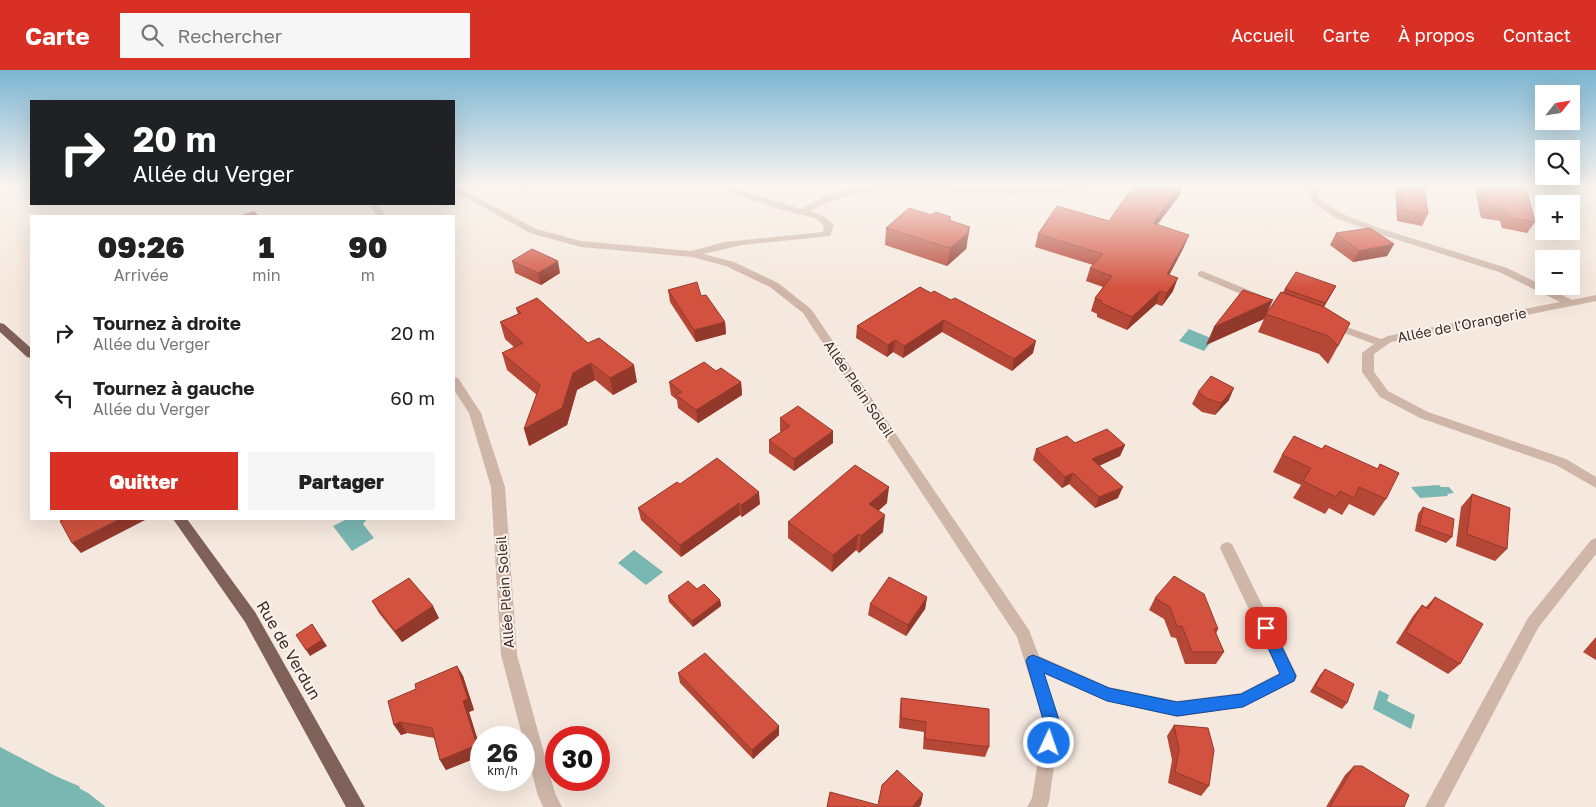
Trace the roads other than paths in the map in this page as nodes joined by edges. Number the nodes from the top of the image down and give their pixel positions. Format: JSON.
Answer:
{"nodes":[{"id":1,"x":512,"y":219,"type":"edge"},
{"id":2,"x":822,"y":219,"type":"edge"},
{"id":3,"x":1348,"y":219,"type":"edge"},
{"id":4,"x":692,"y":254,"type":"junction"},
{"id":5,"x":1202,"y":274,"type":"dead end"},
{"id":6,"x":1596,"y":298,"type":"edge"},
{"id":7,"x":1264,"y":301,"type":"edge"},
{"id":8,"x":1571,"y":303,"type":"junction"},
{"id":9,"x":1319,"y":320,"type":"edge"},
{"id":10,"x":0,"y":326,"type":"edge"},
{"id":11,"x":1383,"y":343,"type":"junction"},
{"id":12,"x":30,"y":353,"type":"edge"},
{"id":13,"x":455,"y":383,"type":"edge"},
{"id":14,"x":1596,"y":484,"type":"edge"},
{"id":15,"x":181,"y":520,"type":"edge"},
{"id":16,"x":1596,"y":544,"type":"edge"},
{"id":17,"x":1227,"y":548,"type":"dead end"},
{"id":18,"x":1033,"y":661,"type":"junction"},
{"id":19,"x":356,"y":807,"type":"edge"},
{"id":20,"x":553,"y":807,"type":"edge"},
{"id":21,"x":1036,"y":807,"type":"edge"},
{"id":22,"x":1434,"y":807,"type":"edge"}],
"edges":[{"from":1,"to":4,"type":"street","name":"Allée Plein Soleil"},
{"from":2,"to":4,"type":"street"},
{"from":3,"to":8,"type":"street"},
{"from":4,"to":18,"type":"street","name":"Allée Plein Soleil"},
{"from":5,"to":7,"type":"street"},
{"from":6,"to":8,"type":"street","name":"Allée de l'Orangerie"},
{"from":8,"to":11,"type":"street","name":"Allée de l'Orangerie"},
{"from":9,"to":11,"type":"street"},
{"from":10,"to":12,"type":"main road"},
{"from":11,"to":14,"type":"street","name":"Allée de l'Orangerie"},
{"from":13,"to":20,"type":"street","name":"Allée Plein Soleil"},
{"from":15,"to":19,"type":"main road","name":"Rue de Verdun"},
{"from":16,"to":22,"type":"street"},
{"from":17,"to":18,"type":"street"},
{"from":18,"to":21,"type":"street","name":"Allée Plein Soleil"}]}
